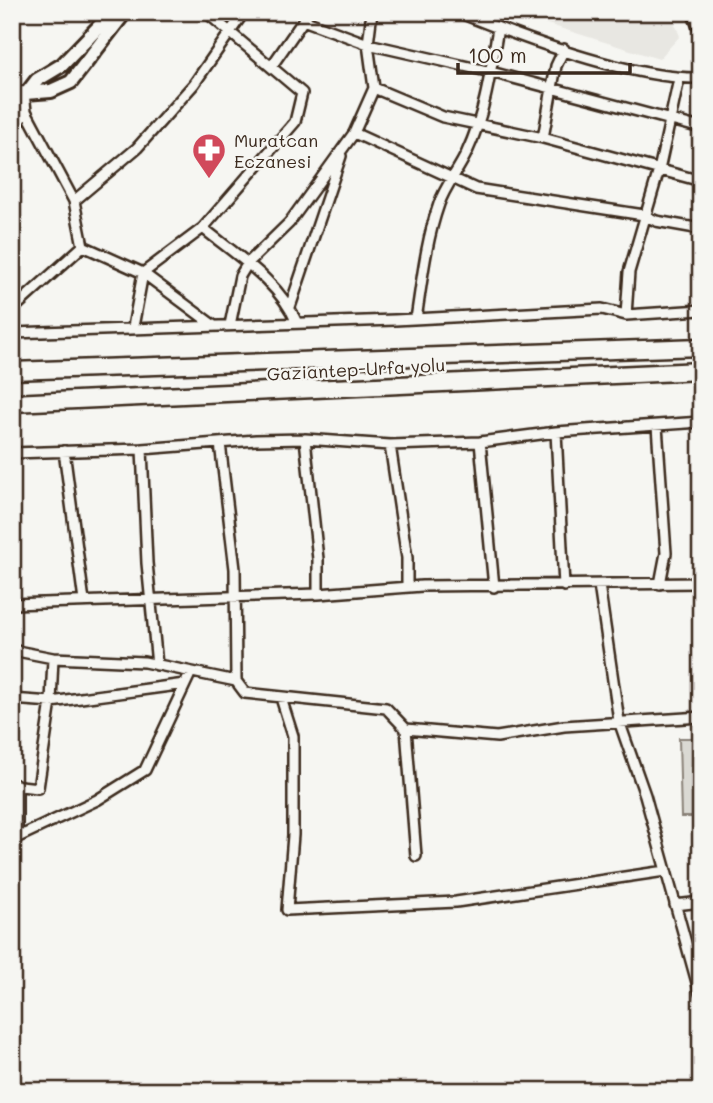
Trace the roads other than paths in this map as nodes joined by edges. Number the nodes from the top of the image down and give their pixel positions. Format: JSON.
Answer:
{"nodes":[{"id":1,"x":124,"y":12,"type":"edge"},
{"id":2,"x":206,"y":12,"type":"edge"},
{"id":3,"x":244,"y":12,"type":"edge"},
{"id":4,"x":372,"y":12,"type":"edge"},
{"id":5,"x":458,"y":12,"type":"edge"},
{"id":6,"x":694,"y":12,"type":"edge"},
{"id":7,"x":107,"y":15,"type":"edge"},
{"id":8,"x":306,"y":16,"type":"edge"},
{"id":9,"x":498,"y":28,"type":"junction"},
{"id":10,"x":701,"y":29,"type":"edge"},
{"id":11,"x":230,"y":33,"type":"junction"},
{"id":12,"x":368,"y":44,"type":"junction"},
{"id":13,"x":564,"y":49,"type":"junction"},
{"id":14,"x":271,"y":67,"type":"junction"},
{"id":15,"x":491,"y":72,"type":"junction"},
{"id":16,"x":679,"y":79,"type":"junction"},
{"id":17,"x":701,"y":79,"type":"edge"},
{"id":18,"x":374,"y":88,"type":"junction"},
{"id":19,"x":551,"y":88,"type":"junction"},
{"id":20,"x":21,"y":93,"type":"edge"},
{"id":21,"x":26,"y":111,"type":"junction"},
{"id":22,"x":669,"y":118,"type":"junction"},
{"id":23,"x":477,"y":125,"type":"junction"},
{"id":24,"x":701,"y":128,"type":"edge"},
{"id":25,"x":12,"y":131,"type":"edge"},
{"id":26,"x":354,"y":133,"type":"junction"},
{"id":27,"x":543,"y":138,"type":"junction"},
{"id":28,"x":343,"y":148,"type":"junction"},
{"id":29,"x":659,"y":170,"type":"junction"},
{"id":30,"x":453,"y":179,"type":"junction"},
{"id":31,"x":701,"y":181,"type":"edge"},
{"id":32,"x":74,"y":201,"type":"junction"},
{"id":33,"x":644,"y":215,"type":"junction"},
{"id":34,"x":203,"y":228,"type":"junction"},
{"id":35,"x":701,"y":229,"type":"edge"},
{"id":36,"x":83,"y":246,"type":"junction"},
{"id":37,"x":248,"y":263,"type":"junction"},
{"id":38,"x":143,"y":273,"type":"junction"},
{"id":39,"x":290,"y":307,"type":"junction"},
{"id":40,"x":12,"y":310,"type":"edge"},
{"id":41,"x":701,"y":310,"type":"edge"},
{"id":42,"x":626,"y":315,"type":"junction"},
{"id":43,"x":416,"y":319,"type":"junction"},
{"id":44,"x":297,"y":323,"type":"junction"},
{"id":45,"x":214,"y":325,"type":"junction"},
{"id":46,"x":230,"y":325,"type":"junction"},
{"id":47,"x":133,"y":327,"type":"junction"},
{"id":48,"x":12,"y":332,"type":"edge"},
{"id":49,"x":701,"y":347,"type":"edge"},
{"id":50,"x":12,"y":371,"type":"edge"},
{"id":51,"x":701,"y":372,"type":"edge"},
{"id":52,"x":12,"y":403,"type":"edge"},
{"id":53,"x":701,"y":422,"type":"edge"},
{"id":54,"x":657,"y":426,"type":"junction"},
{"id":55,"x":556,"y":432,"type":"junction"},
{"id":56,"x":305,"y":439,"type":"junction"},
{"id":57,"x":480,"y":442,"type":"junction"},
{"id":58,"x":220,"y":443,"type":"junction"},
{"id":59,"x":390,"y":445,"type":"junction"},
{"id":60,"x":142,"y":449,"type":"junction"},
{"id":61,"x":64,"y":451,"type":"junction"},
{"id":62,"x":12,"y":453,"type":"edge"},
{"id":63,"x":701,"y":583,"type":"edge"},
{"id":64,"x":660,"y":584,"type":"junction"},
{"id":65,"x":564,"y":586,"type":"junction"},
{"id":66,"x":599,"y":586,"type":"junction"},
{"id":67,"x":407,"y":587,"type":"junction"},
{"id":68,"x":494,"y":587,"type":"junction"},
{"id":69,"x":318,"y":594,"type":"junction"},
{"id":70,"x":237,"y":597,"type":"junction"},
{"id":71,"x":149,"y":599,"type":"junction"},
{"id":72,"x":84,"y":601,"type":"junction"},
{"id":73,"x":12,"y":604,"type":"edge"},
{"id":74,"x":12,"y":650,"type":"edge"},
{"id":75,"x":53,"y":657,"type":"junction"},
{"id":76,"x":157,"y":665,"type":"junction"},
{"id":77,"x":191,"y":672,"type":"junction"},
{"id":78,"x":236,"y":681,"type":"junction"},
{"id":79,"x":186,"y":684,"type":"junction"},
{"id":80,"x":281,"y":698,"type":"junction"},
{"id":81,"x":12,"y":699,"type":"edge"},
{"id":82,"x":51,"y":702,"type":"junction"},
{"id":83,"x":701,"y":717,"type":"edge"},
{"id":84,"x":619,"y":722,"type":"junction"},
{"id":85,"x":406,"y":729,"type":"junction"},
{"id":86,"x":15,"y":785,"type":"edge"},
{"id":87,"x":15,"y":839,"type":"edge"},
{"id":88,"x":415,"y":856,"type":"dead end"},
{"id":89,"x":666,"y":871,"type":"junction"},
{"id":90,"x":701,"y":902,"type":"edge"},
{"id":91,"x":675,"y":905,"type":"junction"},
{"id":92,"x":699,"y":992,"type":"edge"}],
"edges":[{"from":1,"to":20,"type":"street"},
{"from":2,"to":11,"type":"street"},
{"from":3,"to":11,"type":"street"},
{"from":4,"to":12,"type":"street"},
{"from":5,"to":9,"type":"street"},
{"from":6,"to":10,"type":"street"},
{"from":7,"to":20,"type":"street"},
{"from":8,"to":12,"type":"street"},
{"from":8,"to":14,"type":"street"},
{"from":9,"to":13,"type":"street"},
{"from":9,"to":15,"type":"street"},
{"from":11,"to":14,"type":"street"},
{"from":11,"to":32,"type":"street"},
{"from":12,"to":15,"type":"street"},
{"from":12,"to":18,"type":"street"},
{"from":13,"to":16,"type":"street"},
{"from":13,"to":19,"type":"street"},
{"from":14,"to":34,"type":"street"},
{"from":15,"to":19,"type":"street"},
{"from":15,"to":23,"type":"street"},
{"from":16,"to":17,"type":"street"},
{"from":16,"to":22,"type":"street"},
{"from":18,"to":23,"type":"street"},
{"from":18,"to":26,"type":"street"},
{"from":19,"to":22,"type":"street"},
{"from":19,"to":27,"type":"street"},
{"from":20,"to":21,"type":"street"},
{"from":21,"to":25,"type":"street"},
{"from":21,"to":32,"type":"street"},
{"from":22,"to":24,"type":"street"},
{"from":22,"to":29,"type":"street"},
{"from":23,"to":27,"type":"street"},
{"from":23,"to":30,"type":"street"},
{"from":26,"to":28,"type":"street"},
{"from":26,"to":30,"type":"street"},
{"from":27,"to":29,"type":"street"},
{"from":28,"to":37,"type":"street"},
{"from":28,"to":39,"type":"street"},
{"from":29,"to":31,"type":"street"},
{"from":29,"to":33,"type":"street"},
{"from":30,"to":33,"type":"street"},
{"from":30,"to":43,"type":"street"},
{"from":32,"to":36,"type":"street"},
{"from":33,"to":35,"type":"street"},
{"from":33,"to":42,"type":"street"},
{"from":34,"to":37,"type":"street"},
{"from":34,"to":38,"type":"street"},
{"from":36,"to":38,"type":"street"},
{"from":36,"to":40,"type":"street"},
{"from":37,"to":39,"type":"street"},
{"from":37,"to":46,"type":"street"},
{"from":38,"to":45,"type":"street"},
{"from":38,"to":47,"type":"street"},
{"from":39,"to":44,"type":"street"},
{"from":41,"to":42,"type":"street"},
{"from":42,"to":43,"type":"street"},
{"from":43,"to":44,"type":"street"},
{"from":44,"to":46,"type":"street"},
{"from":45,"to":46,"type":"street"},
{"from":45,"to":47,"type":"street"},
{"from":47,"to":48,"type":"street"},
{"from":49,"to":50,"type":"highway","name":"Gaziantep-Urfa yolu"},
{"from":51,"to":52,"type":"highway","name":"Gaziantep-Urfa yolu"},
{"from":53,"to":54,"type":"street"},
{"from":54,"to":55,"type":"street"},
{"from":54,"to":64,"type":"street"},
{"from":55,"to":57,"type":"street"},
{"from":55,"to":65,"type":"street"},
{"from":56,"to":58,"type":"street"},
{"from":56,"to":59,"type":"street"},
{"from":56,"to":69,"type":"street"},
{"from":57,"to":59,"type":"street"},
{"from":57,"to":68,"type":"street"},
{"from":58,"to":60,"type":"street"},
{"from":58,"to":70,"type":"street"},
{"from":59,"to":67,"type":"street"},
{"from":60,"to":61,"type":"street"},
{"from":60,"to":71,"type":"street"},
{"from":61,"to":62,"type":"street"},
{"from":61,"to":72,"type":"street"},
{"from":63,"to":64,"type":"street"},
{"from":64,"to":66,"type":"street"},
{"from":65,"to":66,"type":"street"},
{"from":65,"to":68,"type":"street"},
{"from":66,"to":84,"type":"street"},
{"from":67,"to":68,"type":"street"},
{"from":67,"to":69,"type":"street"},
{"from":69,"to":70,"type":"street"},
{"from":70,"to":71,"type":"street"},
{"from":70,"to":78,"type":"street"},
{"from":71,"to":72,"type":"street"},
{"from":71,"to":76,"type":"street"},
{"from":72,"to":73,"type":"street"},
{"from":74,"to":75,"type":"street"},
{"from":75,"to":76,"type":"street"},
{"from":75,"to":82,"type":"street"},
{"from":76,"to":77,"type":"street"},
{"from":77,"to":78,"type":"street"},
{"from":77,"to":79,"type":"street"},
{"from":78,"to":80,"type":"street"},
{"from":79,"to":82,"type":"street"},
{"from":79,"to":87,"type":"street"},
{"from":80,"to":85,"type":"street"},
{"from":80,"to":89,"type":"street"},
{"from":81,"to":82,"type":"street"},
{"from":82,"to":86,"type":"street"},
{"from":83,"to":84,"type":"street"},
{"from":84,"to":85,"type":"street"},
{"from":84,"to":89,"type":"street"},
{"from":85,"to":88,"type":"street"},
{"from":86,"to":87,"type":"street"},
{"from":89,"to":91,"type":"street"},
{"from":90,"to":91,"type":"street"},
{"from":91,"to":92,"type":"street"}]}
